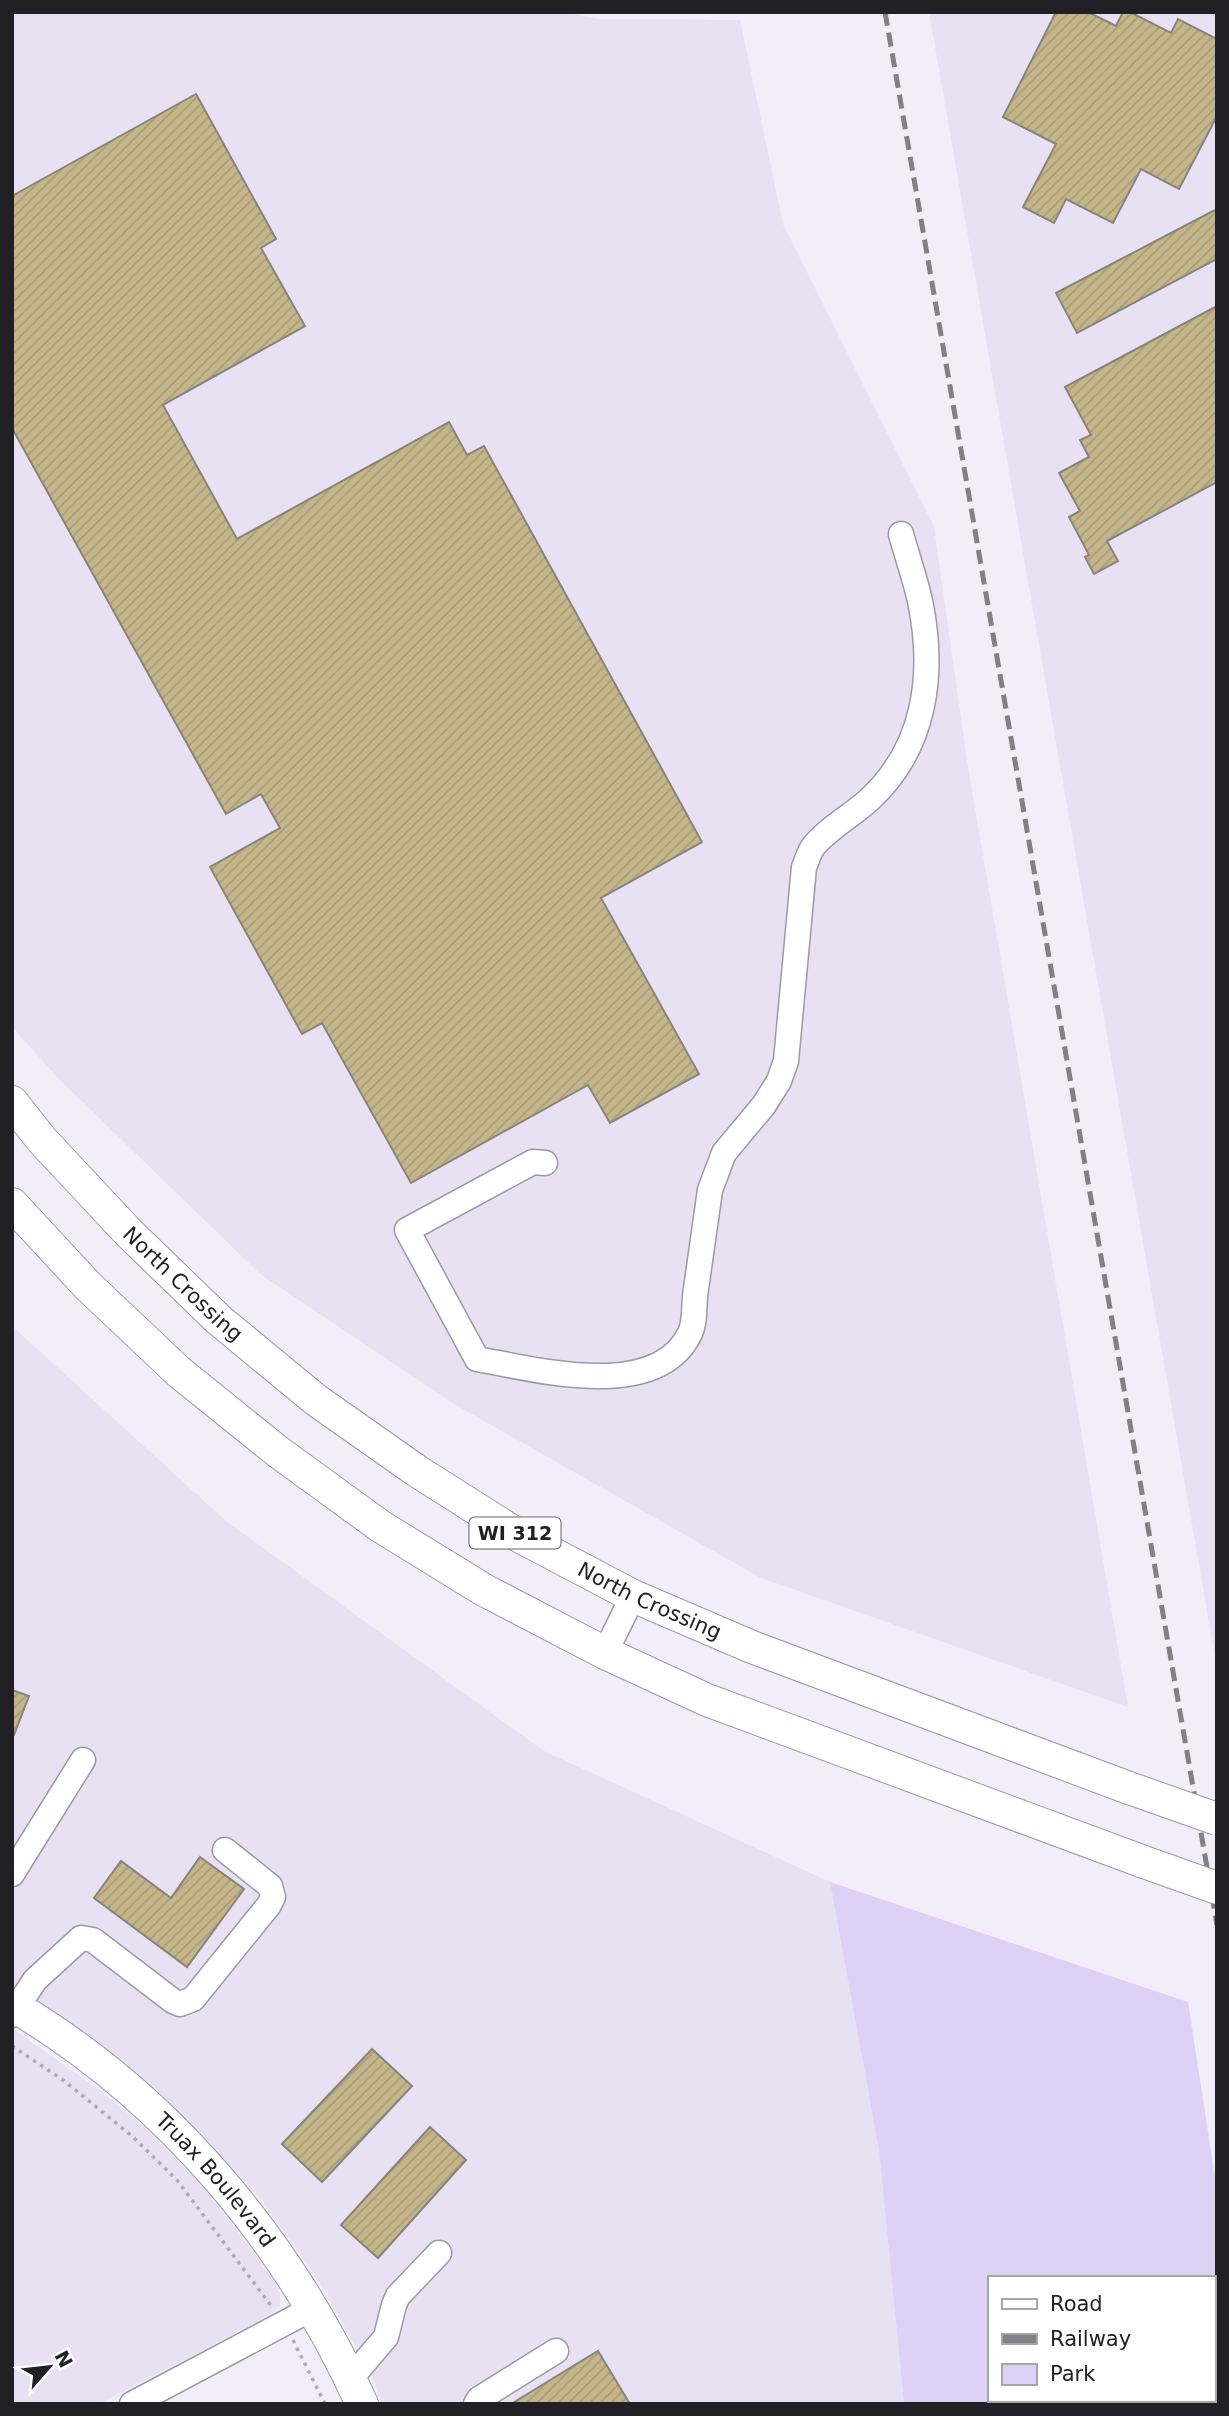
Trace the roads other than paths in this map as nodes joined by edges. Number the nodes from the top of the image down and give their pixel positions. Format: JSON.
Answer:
{"nodes":[{"id":1,"x":901,"y":534,"type":"dead end"},
{"id":2,"x":12,"y":1102,"type":"edge"},
{"id":3,"x":545,"y":1163,"type":"dead end"},
{"id":4,"x":12,"y":1204,"type":"edge"},
{"id":5,"x":633,"y":1596,"type":"junction"},
{"id":6,"x":605,"y":1653,"type":"junction"},
{"id":7,"x":83,"y":1759,"type":"dead end"},
{"id":8,"x":1217,"y":1819,"type":"edge"},
{"id":9,"x":225,"y":1850,"type":"dead end"},
{"id":10,"x":12,"y":1874,"type":"edge"},
{"id":11,"x":1217,"y":1888,"type":"edge"},
{"id":12,"x":14,"y":2009,"type":"edge"},
{"id":13,"x":439,"y":2253,"type":"dead end"},
{"id":14,"x":313,"y":2308,"type":"junction"},
{"id":15,"x":556,"y":2351,"type":"dead end"},
{"id":16,"x":356,"y":2391,"type":"edge"},
{"id":17,"x":132,"y":2404,"type":"edge"},
{"id":18,"x":475,"y":2404,"type":"edge"}],
"edges":[{"from":1,"to":3,"type":"street"},
{"from":2,"to":5,"type":"main road","name":"North Crossing","number":"WI 312"},
{"from":4,"to":6,"type":"main road"},
{"from":5,"to":6,"type":"street"},
{"from":5,"to":8,"type":"main road","name":"North Crossing","number":"WI 312","bridge":true},
{"from":6,"to":11,"type":"main road","bridge":true},
{"from":7,"to":10,"type":"street"},
{"from":9,"to":12,"type":"street"},
{"from":12,"to":14,"type":"main road","name":"Truax Boulevard"},
{"from":13,"to":16,"type":"street"},
{"from":14,"to":16,"type":"main road","name":"Truax Boulevard"},
{"from":14,"to":17,"type":"street"},
{"from":15,"to":18,"type":"street"}]}
